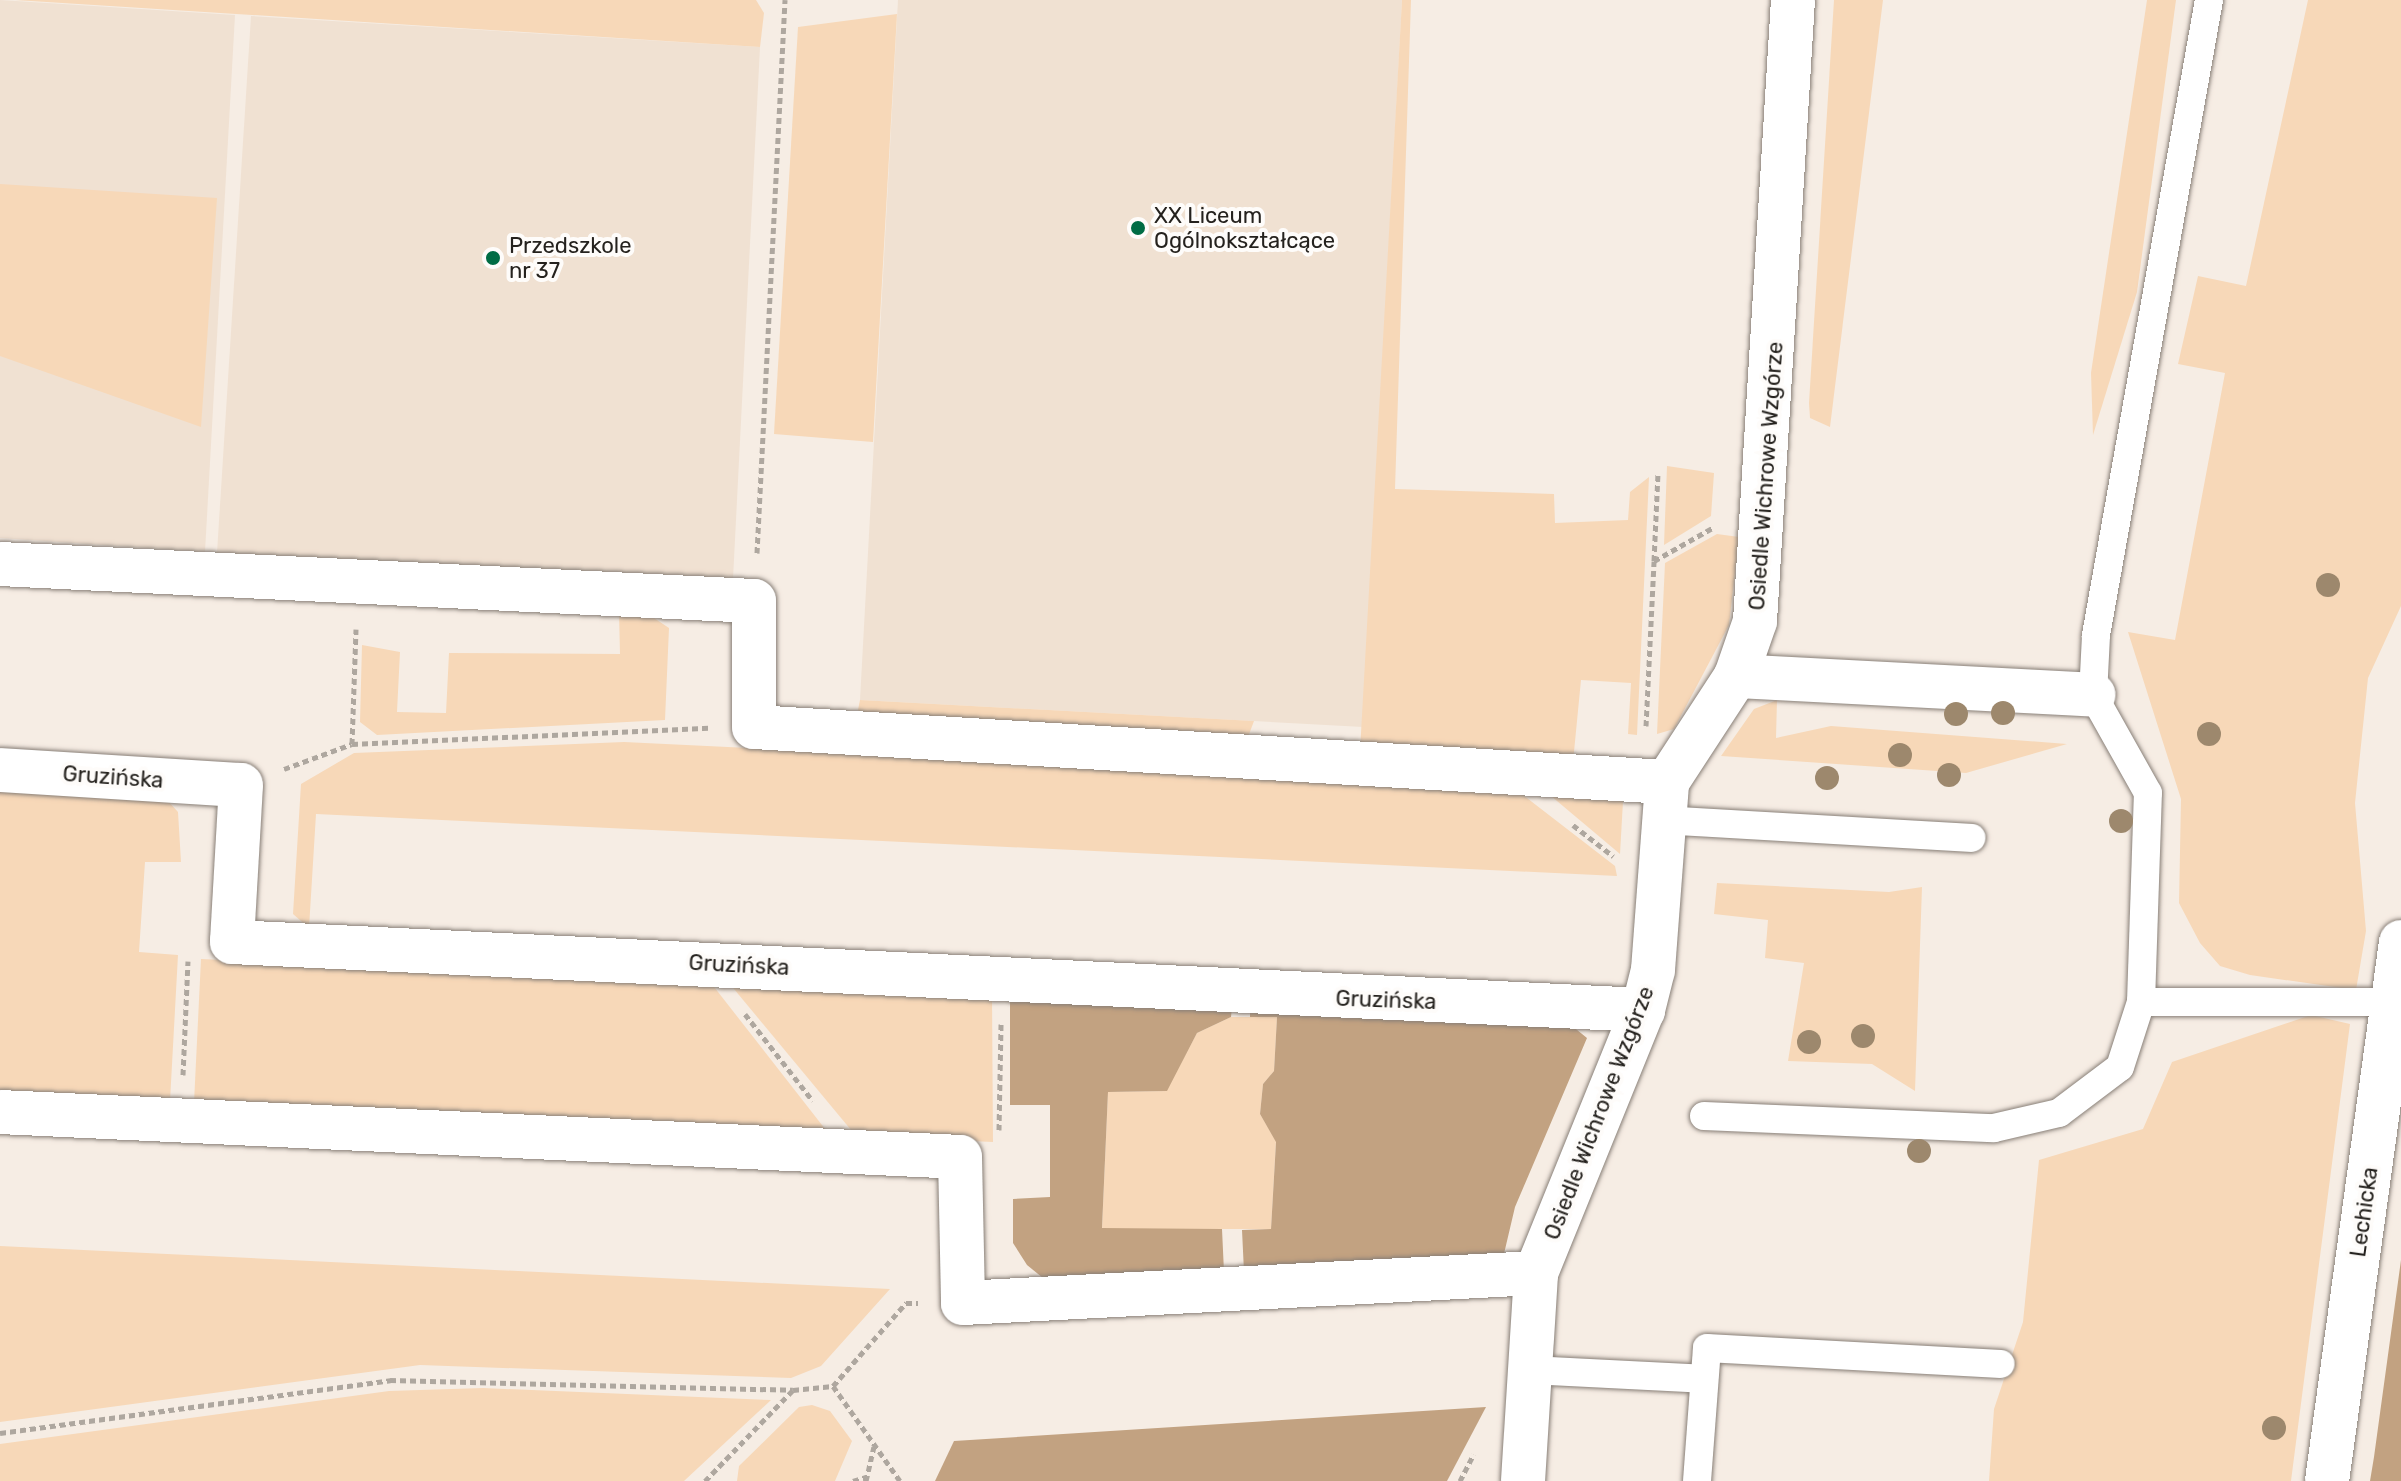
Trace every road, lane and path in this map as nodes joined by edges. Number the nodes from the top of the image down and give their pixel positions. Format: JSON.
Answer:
{"nodes":[{"id":1,"x":785,"y":0,"type":"edge"},
{"id":2,"x":1793,"y":0,"type":"edge"},
{"id":3,"x":2209,"y":0,"type":"edge"},
{"id":4,"x":1658,"y":472,"type":"dead end"},
{"id":5,"x":1716,"y":526,"type":"dead end"},
{"id":6,"x":1654,"y":561,"type":"junction"},
{"id":7,"x":0,"y":564,"type":"edge"},
{"id":8,"x":357,"y":582,"type":"junction"},
{"id":9,"x":754,"y":601,"type":"junction"},
{"id":10,"x":1736,"y":676,"type":"junction"},
{"id":11,"x":2093,"y":695,"type":"junction"},
{"id":12,"x":754,"y":727,"type":"junction"},
{"id":13,"x":1645,"y":731,"type":"dead end"},
{"id":14,"x":352,"y":744,"type":"junction"},
{"id":15,"x":0,"y":770,"type":"edge"},
{"id":16,"x":241,"y":785,"type":"junction"},
{"id":17,"x":1664,"y":801,"type":"junction"},
{"id":18,"x":1971,"y":838,"type":"dead end"},
{"id":19,"x":232,"y":942,"type":"junction"},
{"id":20,"x":2401,"y":942,"type":"edge"},
{"id":21,"x":705,"y":963,"type":"junction"},
{"id":22,"x":1002,"y":979,"type":"junction"},
{"id":23,"x":2141,"y":1002,"type":"junction"},
{"id":24,"x":2393,"y":1002,"type":"junction"},
{"id":25,"x":1643,"y":1010,"type":"junction"},
{"id":26,"x":0,"y":1112,"type":"edge"},
{"id":27,"x":1704,"y":1116,"type":"dead end"},
{"id":28,"x":181,"y":1121,"type":"junction"},
{"id":29,"x":853,"y":1152,"type":"junction"},
{"id":30,"x":960,"y":1157,"type":"junction"},
{"id":31,"x":1536,"y":1273,"type":"junction"},
{"id":32,"x":963,"y":1303,"type":"junction"},
{"id":33,"x":2001,"y":1364,"type":"dead end"},
{"id":34,"x":1529,"y":1370,"type":"junction"},
{"id":35,"x":1704,"y":1379,"type":"junction"},
{"id":36,"x":833,"y":1386,"type":"junction"},
{"id":37,"x":793,"y":1390,"type":"junction"},
{"id":38,"x":0,"y":1433,"type":"edge"},
{"id":39,"x":874,"y":1447,"type":"junction"},
{"id":40,"x":867,"y":1479,"type":"edge"},
{"id":41,"x":705,"y":1481,"type":"edge"},
{"id":42,"x":853,"y":1481,"type":"edge"},
{"id":43,"x":900,"y":1481,"type":"edge"},
{"id":44,"x":1523,"y":1481,"type":"edge"},
{"id":45,"x":1697,"y":1481,"type":"edge"},
{"id":46,"x":2327,"y":1481,"type":"edge"}],
"edges":[{"from":1,"to":9,"type":"path"},
{"from":2,"to":10,"type":"street","name":"Osiedle Wichrowe Wzgórze"},
{"from":3,"to":11,"type":"lane"},
{"from":4,"to":6,"type":"path"},
{"from":5,"to":6,"type":"path"},
{"from":6,"to":13,"type":"path"},
{"from":7,"to":8,"type":"street"},
{"from":8,"to":9,"type":"street"},
{"from":8,"to":14,"type":"path"},
{"from":9,"to":12,"type":"street"},
{"from":10,"to":11,"type":"street"},
{"from":10,"to":17,"type":"street","name":"Osiedle Wichrowe Wzgórze"},
{"from":11,"to":23,"type":"lane"},
{"from":12,"to":14,"type":"path"},
{"from":12,"to":17,"type":"street"},
{"from":14,"to":16,"type":"path"},
{"from":15,"to":16,"type":"street","name":"Gruzińska"},
{"from":16,"to":19,"type":"street"},
{"from":17,"to":18,"type":"lane"},
{"from":17,"to":25,"type":"street","name":"Osiedle Wichrowe Wzgórze"},
{"from":19,"to":21,"type":"street","name":"Gruzińska"},
{"from":19,"to":28,"type":"path"},
{"from":20,"to":24,"type":"street","name":"Lechicka"},
{"from":21,"to":22,"type":"street","name":"Gruzińska"},
{"from":21,"to":29,"type":"path"},
{"from":22,"to":25,"type":"street","name":"Gruzińska"},
{"from":22,"to":30,"type":"path"},
{"from":23,"to":24,"type":"lane"},
{"from":23,"to":27,"type":"lane"},
{"from":24,"to":46,"type":"street","name":"Lechicka"},
{"from":25,"to":31,"type":"street","name":"Osiedle Wichrowe Wzgórze"},
{"from":26,"to":28,"type":"street"},
{"from":28,"to":29,"type":"street"},
{"from":29,"to":30,"type":"street"},
{"from":30,"to":32,"type":"street"},
{"from":31,"to":32,"type":"street"},
{"from":31,"to":34,"type":"street","name":"Osiedle Wichrowe Wzgórze"},
{"from":32,"to":36,"type":"path"},
{"from":33,"to":35,"type":"lane"},
{"from":34,"to":35,"type":"lane"},
{"from":34,"to":44,"type":"street","name":"Osiedle Wichrowe Wzgórze"},
{"from":35,"to":45,"type":"lane"},
{"from":36,"to":37,"type":"path"},
{"from":36,"to":39,"type":"path"},
{"from":37,"to":38,"type":"path"},
{"from":37,"to":41,"type":"path"},
{"from":39,"to":40,"type":"path"},
{"from":39,"to":43,"type":"path"},
{"from":40,"to":42,"type":"path"}]}
